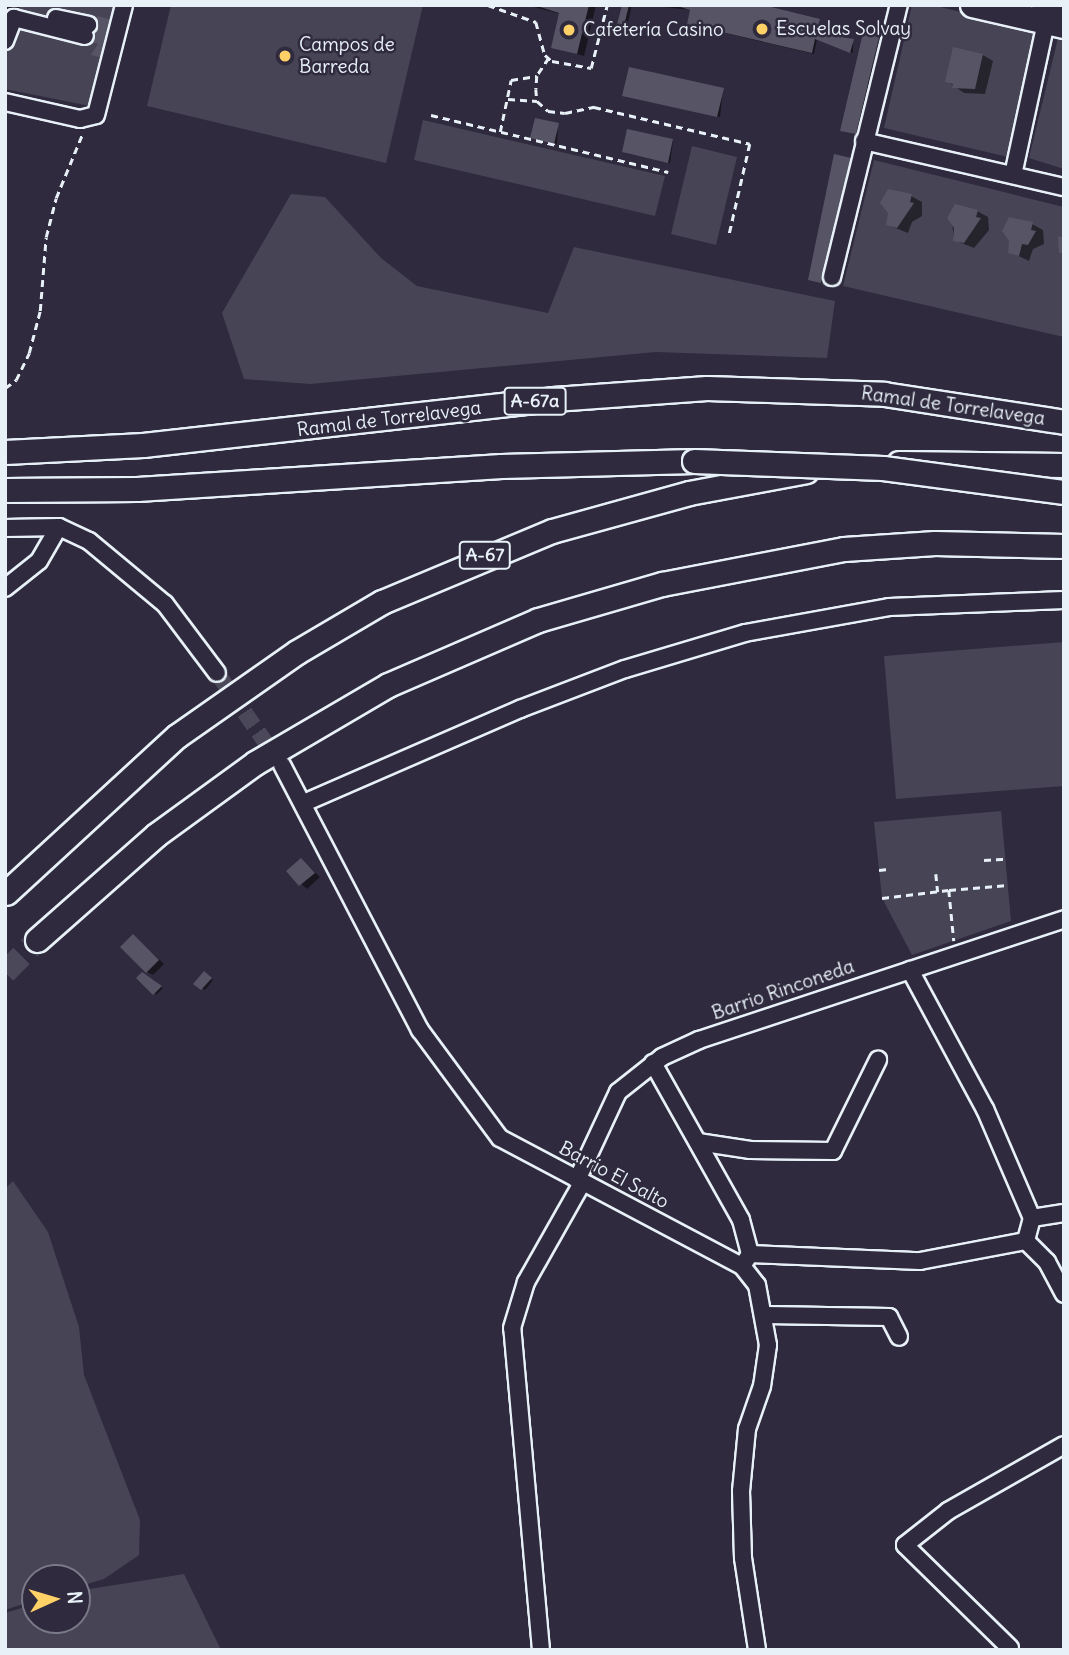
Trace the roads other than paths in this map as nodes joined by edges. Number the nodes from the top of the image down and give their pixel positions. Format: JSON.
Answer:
{"nodes":[{"id":1,"x":18,"y":5,"type":"edge"},
{"id":2,"x":124,"y":5,"type":"edge"},
{"id":3,"x":899,"y":5,"type":"edge"},
{"id":4,"x":972,"y":5,"type":"edge"},
{"id":5,"x":1054,"y":16,"type":"edge"},
{"id":6,"x":5,"y":41,"type":"edge"},
{"id":7,"x":5,"y":102,"type":"edge"},
{"id":8,"x":864,"y":141,"type":"junction"},
{"id":9,"x":1013,"y":175,"type":"junction"},
{"id":10,"x":1064,"y":187,"type":"edge"},
{"id":11,"x":832,"y":277,"type":"dead end"},
{"id":12,"x":1064,"y":422,"type":"edge"},
{"id":13,"x":5,"y":452,"type":"edge"},
{"id":14,"x":1064,"y":465,"type":"edge"},
{"id":15,"x":5,"y":490,"type":"edge"},
{"id":16,"x":1064,"y":492,"type":"edge"},
{"id":17,"x":59,"y":527,"type":"junction"},
{"id":18,"x":5,"y":528,"type":"edge"},
{"id":19,"x":1064,"y":546,"type":"edge"},
{"id":20,"x":5,"y":588,"type":"edge"},
{"id":21,"x":1064,"y":600,"type":"edge"},
{"id":22,"x":217,"y":673,"type":"tunnel mouth"},
{"id":23,"x":282,"y":765,"type":"tunnel mouth"},
{"id":24,"x":304,"y":803,"type":"junction"},
{"id":25,"x":6,"y":893,"type":"edge"},
{"id":26,"x":1064,"y":919,"type":"edge"},
{"id":27,"x":37,"y":940,"type":"tunnel mouth"},
{"id":28,"x":910,"y":970,"type":"junction"},
{"id":29,"x":878,"y":1060,"type":"dead end"},
{"id":30,"x":653,"y":1063,"type":"junction"},
{"id":31,"x":698,"y":1142,"type":"junction"},
{"id":32,"x":580,"y":1181,"type":"junction"},
{"id":33,"x":1064,"y":1213,"type":"edge"},
{"id":34,"x":1032,"y":1218,"type":"junction"},
{"id":35,"x":1026,"y":1241,"type":"junction"},
{"id":36,"x":746,"y":1260,"type":"junction"},
{"id":37,"x":1064,"y":1294,"type":"edge"},
{"id":38,"x":766,"y":1315,"type":"junction"},
{"id":39,"x":900,"y":1337,"type":"dead end"},
{"id":40,"x":1064,"y":1445,"type":"edge"},
{"id":41,"x":1010,"y":1648,"type":"edge"},
{"id":42,"x":541,"y":1650,"type":"edge"},
{"id":43,"x":757,"y":1650,"type":"edge"}],
"edges":[{"from":1,"to":6,"type":"street"},
{"from":2,"to":7,"type":"street"},
{"from":3,"to":8,"type":"street"},
{"from":4,"to":5,"type":"highway"},
{"from":5,"to":9,"type":"street"},
{"from":8,"to":9,"type":"street"},
{"from":8,"to":11,"type":"street"},
{"from":9,"to":10,"type":"street"},
{"from":12,"to":13,"type":"highway","name":"Ramal de Torrelavega","number":"A-67a"},
{"from":14,"to":25,"type":"highway","number":"A-67"},
{"from":15,"to":16,"type":"highway","bridge":true},
{"from":17,"to":18,"type":"street"},
{"from":17,"to":20,"type":"street"},
{"from":17,"to":22,"type":"street"},
{"from":19,"to":27,"type":"highway"},
{"from":21,"to":24,"type":"street"},
{"from":23,"to":24,"type":"street","name":"Barrio El Salto"},
{"from":24,"to":32,"type":"street","name":"Barrio El Salto"},
{"from":26,"to":28,"type":"street","name":"Barrio Rinconeda"},
{"from":28,"to":30,"type":"street","name":"Barrio Rinconeda"},
{"from":28,"to":34,"type":"street"},
{"from":29,"to":31,"type":"street"},
{"from":30,"to":31,"type":"street"},
{"from":30,"to":32,"type":"street","name":"Barrio Rinconeda"},
{"from":31,"to":36,"type":"street"},
{"from":32,"to":36,"type":"street","name":"Barrio El Salto"},
{"from":32,"to":42,"type":"street","name":"Barrio Rinconeda"},
{"from":33,"to":34,"type":"street"},
{"from":34,"to":35,"type":"street"},
{"from":35,"to":36,"type":"street"},
{"from":35,"to":37,"type":"street"},
{"from":36,"to":38,"type":"street"},
{"from":38,"to":39,"type":"street"},
{"from":38,"to":43,"type":"street"},
{"from":40,"to":41,"type":"street"}]}
